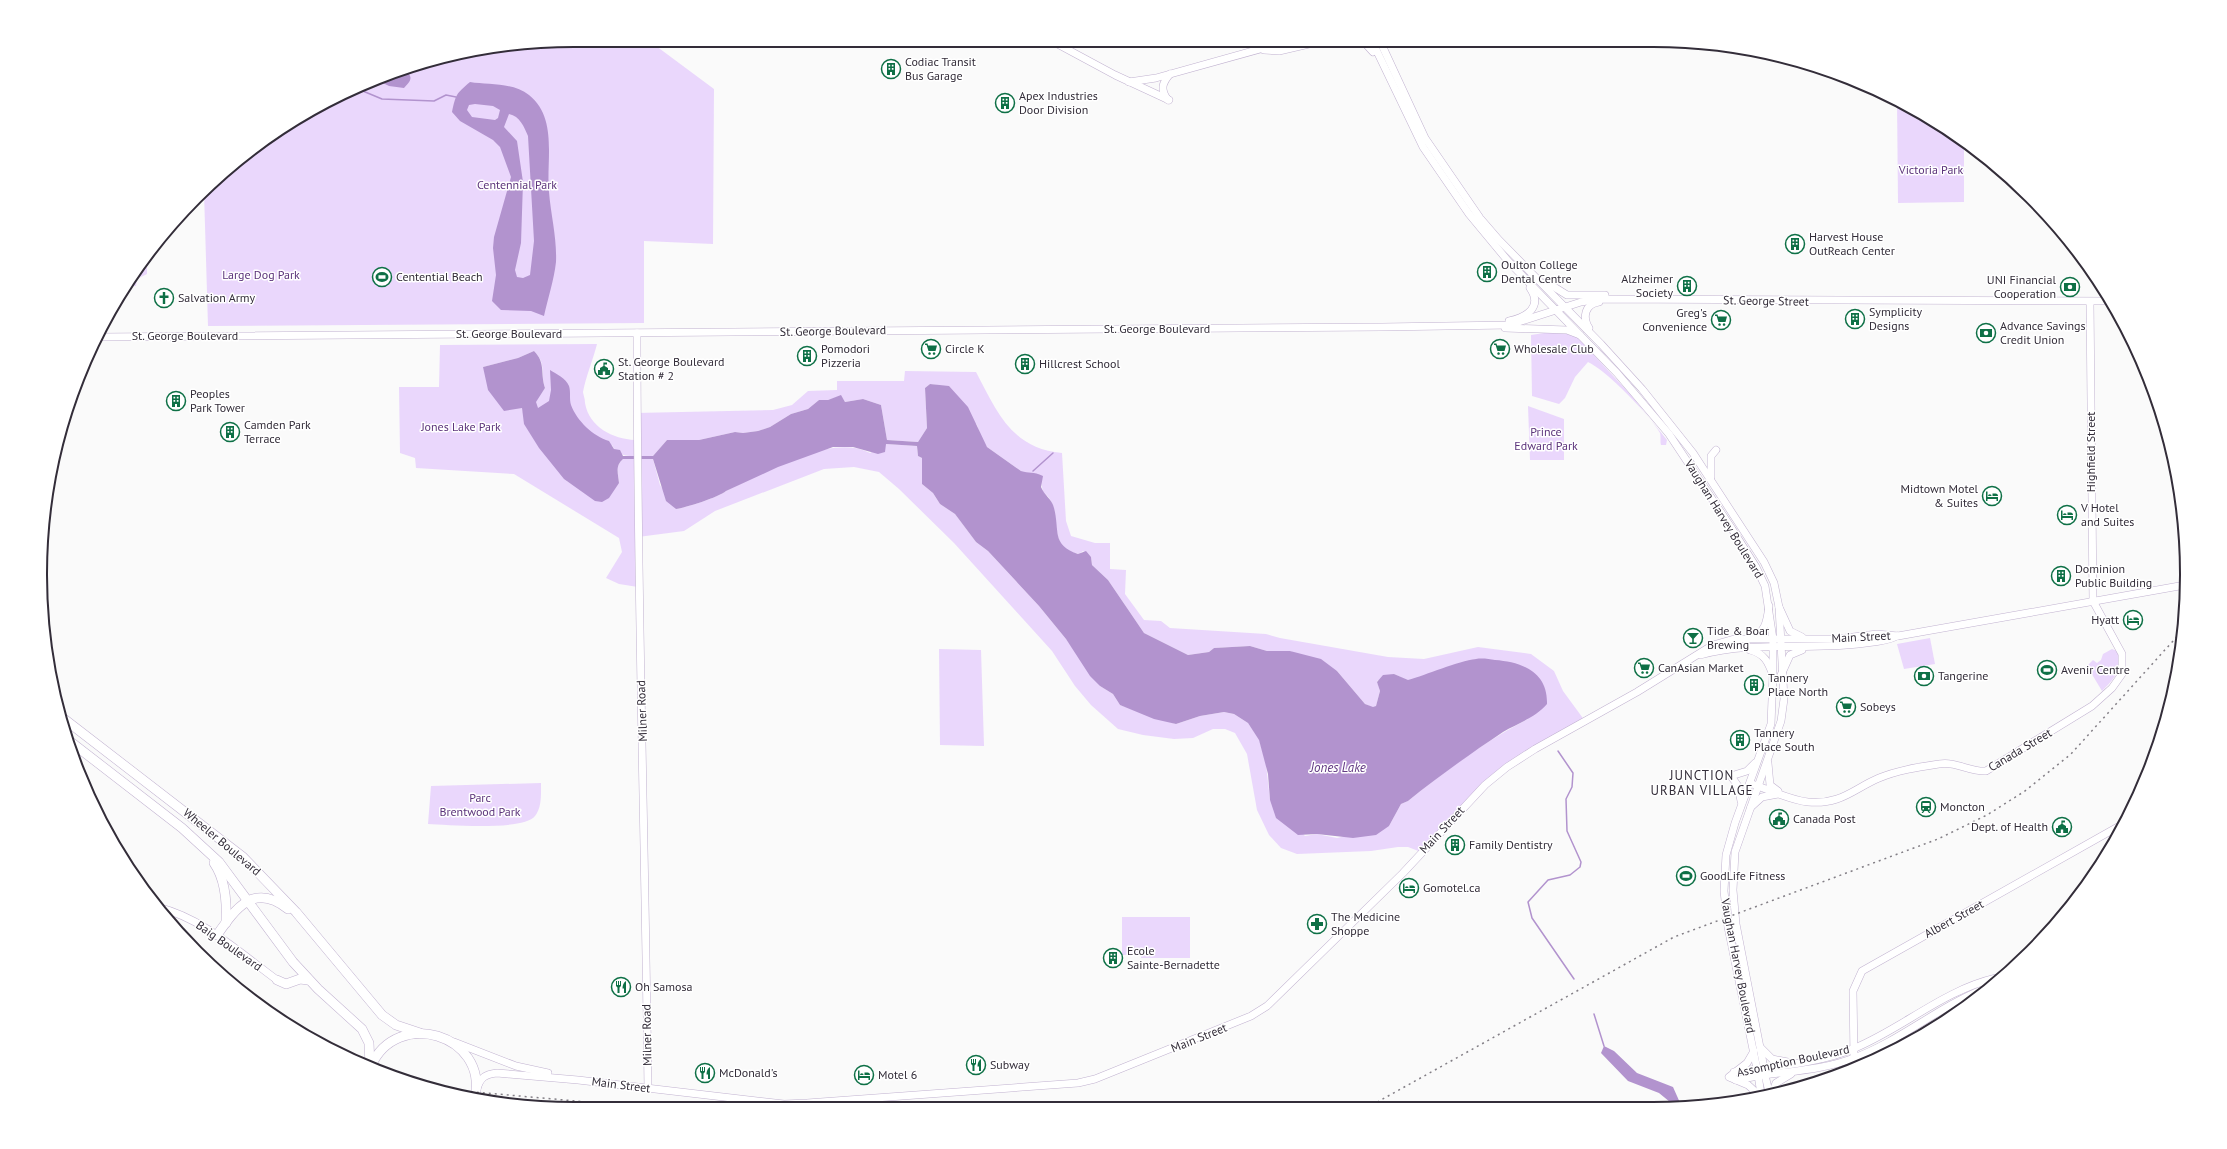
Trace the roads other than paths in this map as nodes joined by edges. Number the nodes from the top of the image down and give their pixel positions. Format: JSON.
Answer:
{"nodes":[{"id":1,"x":1063,"y":47,"type":"edge"},
{"id":2,"x":1270,"y":47,"type":"edge"},
{"id":3,"x":1295,"y":47,"type":"edge"},
{"id":4,"x":1370,"y":47,"type":"edge"},
{"id":5,"x":1376,"y":47,"type":"edge"},
{"id":6,"x":1382,"y":47,"type":"edge"},
{"id":7,"x":1388,"y":47,"type":"edge"},
{"id":8,"x":1260,"y":50,"type":"junction"},
{"id":9,"x":1390,"y":71,"type":"junction"},
{"id":10,"x":1170,"y":74,"type":"junction"},
{"id":11,"x":1129,"y":82,"type":"junction"},
{"id":12,"x":1505,"y":247,"type":"junction"},
{"id":13,"x":1521,"y":275,"type":"junction"},
{"id":14,"x":1629,"y":299,"type":"junction"},
{"id":15,"x":2103,"y":301,"type":"edge"},
{"id":16,"x":2090,"y":302,"type":"junction"},
{"id":17,"x":1565,"y":307,"type":"junction"},
{"id":18,"x":1557,"y":310,"type":"junction"},
{"id":19,"x":1465,"y":326,"type":"junction"},
{"id":20,"x":637,"y":333,"type":"junction"},
{"id":21,"x":104,"y":336,"type":"edge"},
{"id":22,"x":1583,"y":336,"type":"junction"},
{"id":23,"x":1601,"y":344,"type":"junction"},
{"id":24,"x":1716,"y":450,"type":"dead end"},
{"id":25,"x":1712,"y":481,"type":"junction"},
{"id":26,"x":2180,"y":586,"type":"edge"},
{"id":27,"x":2093,"y":601,"type":"junction"},
{"id":28,"x":1769,"y":606,"type":"junction"},
{"id":29,"x":1779,"y":607,"type":"junction"},
{"id":30,"x":1898,"y":636,"type":"junction"},
{"id":31,"x":1743,"y":639,"type":"junction"},
{"id":32,"x":1812,"y":639,"type":"junction"},
{"id":33,"x":1776,"y":643,"type":"junction"},
{"id":34,"x":1742,"y":648,"type":"junction"},
{"id":35,"x":1812,"y":648,"type":"junction"},
{"id":36,"x":1694,"y":657,"type":"junction"},
{"id":37,"x":1777,"y":675,"type":"junction"},
{"id":38,"x":68,"y":722,"type":"edge"},
{"id":39,"x":76,"y":746,"type":"edge"},
{"id":40,"x":1760,"y":755,"type":"junction"},
{"id":41,"x":1768,"y":760,"type":"junction"},
{"id":42,"x":1749,"y":783,"type":"junction"},
{"id":43,"x":1757,"y":786,"type":"junction"},
{"id":44,"x":1781,"y":794,"type":"junction"},
{"id":45,"x":1741,"y":805,"type":"junction"},
{"id":46,"x":1748,"y":810,"type":"junction"},
{"id":47,"x":2114,"y":829,"type":"edge"},
{"id":48,"x":199,"y":843,"type":"junction"},
{"id":49,"x":248,"y":900,"type":"junction"},
{"id":50,"x":169,"y":911,"type":"edge"},
{"id":51,"x":226,"y":923,"type":"junction"},
{"id":52,"x":308,"y":927,"type":"junction"},
{"id":53,"x":217,"y":936,"type":"junction"},
{"id":54,"x":277,"y":980,"type":"joint"},
{"id":55,"x":308,"y":980,"type":"junction"},
{"id":56,"x":1989,"y":981,"type":"edge"},
{"id":57,"x":1974,"y":993,"type":"edge"},
{"id":58,"x":420,"y":1033,"type":"junction"},
{"id":59,"x":448,"y":1040,"type":"junction"},
{"id":60,"x":1757,"y":1049,"type":"junction"},
{"id":61,"x":1854,"y":1049,"type":"junction"},
{"id":62,"x":1854,"y":1058,"type":"junction"},
{"id":63,"x":371,"y":1061,"type":"edge"},
{"id":64,"x":374,"y":1062,"type":"edge"},
{"id":65,"x":1793,"y":1063,"type":"junction"},
{"id":66,"x":1760,"y":1070,"type":"junction"},
{"id":67,"x":1798,"y":1071,"type":"junction"},
{"id":68,"x":1735,"y":1076,"type":"junction"},
{"id":69,"x":578,"y":1080,"type":"junction"},
{"id":70,"x":1775,"y":1087,"type":"edge"},
{"id":71,"x":648,"y":1089,"type":"junction"},
{"id":72,"x":1768,"y":1089,"type":"edge"},
{"id":73,"x":1760,"y":1091,"type":"edge"},
{"id":74,"x":475,"y":1092,"type":"edge"},
{"id":75,"x":1757,"y":1092,"type":"edge"},
{"id":76,"x":476,"y":1093,"type":"edge"},
{"id":77,"x":766,"y":1102,"type":"edge"},
{"id":78,"x":827,"y":1102,"type":"edge"}],
"edges":[{"from":1,"to":11,"type":"main road"},
{"from":2,"to":8,"type":"main road"},
{"from":3,"to":8,"type":"main road"},
{"from":4,"to":9,"type":"main road"},
{"from":5,"to":9,"type":"main road","name":"Vaughan Harvey Boulevard"},
{"from":6,"to":9,"type":"main road","name":"Vaughan Harvey Boulevard"},
{"from":7,"to":9,"type":"main road"},
{"from":8,"to":10,"type":"main road"},
{"from":9,"to":12,"type":"main road","name":"Vaughan Harvey Boulevard"},
{"from":9,"to":13,"type":"main road","name":"Vaughan Harvey Boulevard"},
{"from":10,"to":11,"type":"main road"},
{"from":10,"to":11,"type":"main road"},
{"from":12,"to":14,"type":"main road"},
{"from":12,"to":17,"type":"main road","name":"Vaughan Harvey Boulevard"},
{"from":13,"to":18,"type":"main road","name":"Vaughan Harvey Boulevard"},
{"from":13,"to":19,"type":"main road"},
{"from":14,"to":16,"type":"main road","name":"St. George Street"},
{"from":14,"to":17,"type":"main road","name":"St. George Street"},
{"from":14,"to":23,"type":"main road"},
{"from":15,"to":16,"type":"main road","name":"St. George Street"},
{"from":16,"to":27,"type":"main road","name":"Highfield Street"},
{"from":17,"to":18,"type":"main road","name":"St. George Boulevard"},
{"from":17,"to":23,"type":"main road","name":"Vaughan Harvey Boulevard"},
{"from":18,"to":19,"type":"main road","name":"St. George Boulevard"},
{"from":18,"to":22,"type":"main road","name":"Vaughan Harvey Boulevard"},
{"from":19,"to":20,"type":"main road","name":"St. George Boulevard"},
{"from":19,"to":22,"type":"main road"},
{"from":20,"to":21,"type":"main road","name":"St. George Boulevard"},
{"from":20,"to":71,"type":"main road","name":"Milner Road"},
{"from":22,"to":28,"type":"main road","name":"Vaughan Harvey Boulevard"},
{"from":23,"to":25,"type":"main road","name":"Vaughan Harvey Boulevard"},
{"from":24,"to":25,"type":"main road"},
{"from":25,"to":29,"type":"main road","name":"Vaughan Harvey Boulevard"},
{"from":26,"to":27,"type":"main road"},
{"from":27,"to":30,"type":"main road"},
{"from":27,"to":44,"type":"main road","name":"Canada Street"},
{"from":28,"to":31,"type":"main road"},
{"from":28,"to":33,"type":"main road","name":"Vaughan Harvey Boulevard"},
{"from":29,"to":32,"type":"main road"},
{"from":29,"to":33,"type":"main road","name":"Vaughan Harvey Boulevard"},
{"from":30,"to":32,"type":"main road","name":"Main Street"},
{"from":30,"to":35,"type":"main road","name":"Main Street"},
{"from":31,"to":33,"type":"main road","name":"Main Street"},
{"from":31,"to":36,"type":"main road","name":"Main Street"},
{"from":32,"to":33,"type":"main road","name":"Main Street"},
{"from":33,"to":34,"type":"main road","name":"Main Street"},
{"from":33,"to":35,"type":"main road","name":"Main Street"},
{"from":33,"to":37,"type":"main road","name":"Vaughan Harvey Boulevard"},
{"from":34,"to":36,"type":"main road","name":"Main Street"},
{"from":34,"to":37,"type":"main road"},
{"from":35,"to":37,"type":"main road"},
{"from":36,"to":78,"type":"main road","name":"Main Street"},
{"from":37,"to":40,"type":"main road","name":"Vaughan Harvey Boulevard"},
{"from":37,"to":41,"type":"main road","name":"Vaughan Harvey Boulevard"},
{"from":38,"to":52,"type":"highway","name":"Wheeler Boulevard"},
{"from":39,"to":48,"type":"highway","name":"Wheeler Boulevard"},
{"from":40,"to":42,"type":"main road","name":"Vaughan Harvey Boulevard"},
{"from":40,"to":45,"type":"main road"},
{"from":41,"to":43,"type":"main road","name":"Vaughan Harvey Boulevard"},
{"from":41,"to":44,"type":"main road"},
{"from":42,"to":43,"type":"main road","name":"Canada Street"},
{"from":42,"to":45,"type":"main road","name":"Vaughan Harvey Boulevard"},
{"from":43,"to":44,"type":"main road","name":"Canada Street"},
{"from":43,"to":46,"type":"main road","name":"Vaughan Harvey Boulevard"},
{"from":44,"to":46,"type":"main road"},
{"from":45,"to":60,"type":"main road","name":"Vaughan Harvey Boulevard"},
{"from":46,"to":60,"type":"main road","name":"Vaughan Harvey Boulevard"},
{"from":47,"to":61,"type":"main road","name":"Albert Street"},
{"from":48,"to":49,"type":"highway","name":"Wheeler Boulevard"},
{"from":48,"to":51,"type":"highway"},
{"from":49,"to":51,"type":"highway"},
{"from":49,"to":52,"type":"highway"},
{"from":49,"to":55,"type":"highway","name":"Wheeler Boulevard"},
{"from":50,"to":53,"type":"main road","name":"Baig Boulevard"},
{"from":51,"to":53,"type":"highway"},
{"from":52,"to":58,"type":"highway","name":"Wheeler Boulevard"},
{"from":53,"to":54,"type":"main road","name":"Baig Boulevard"},
{"from":54,"to":55,"type":"highway"},
{"from":55,"to":63,"type":"highway","name":"Wheeler Boulevard"},
{"from":56,"to":61,"type":"main road","name":"Assomption Boulevard"},
{"from":57,"to":62,"type":"main road","name":"Assomption Boulevard"},
{"from":58,"to":59,"type":"highway","name":"Wheeler Boulevard"},
{"from":58,"to":64,"type":"highway"},
{"from":59,"to":69,"type":"main road","name":"Main Street"},
{"from":59,"to":74,"type":"highway"},
{"from":60,"to":65,"type":"main road"},
{"from":60,"to":66,"type":"main road","name":"Vaughan Harvey Boulevard"},
{"from":60,"to":68,"type":"main road"},
{"from":61,"to":62,"type":"main road","name":"Albert Street"},
{"from":61,"to":65,"type":"main road","name":"Assomption Boulevard"},
{"from":62,"to":67,"type":"main road","name":"Assomption Boulevard"},
{"from":65,"to":66,"type":"main road","name":"Assomption Boulevard"},
{"from":66,"to":67,"type":"main road","name":"Assomption Boulevard"},
{"from":66,"to":68,"type":"main road","name":"Assomption Boulevard"},
{"from":66,"to":72,"type":"main road","name":"Vaughan Harvey Boulevard"},
{"from":66,"to":73,"type":"main road","name":"Vaughan Harvey Boulevard"},
{"from":67,"to":70,"type":"main road"},
{"from":68,"to":75,"type":"main road"},
{"from":69,"to":71,"type":"main road","name":"Main Street"},
{"from":69,"to":76,"type":"main road","name":"Main Street"},
{"from":71,"to":77,"type":"main road","name":"Main Street"}]}
